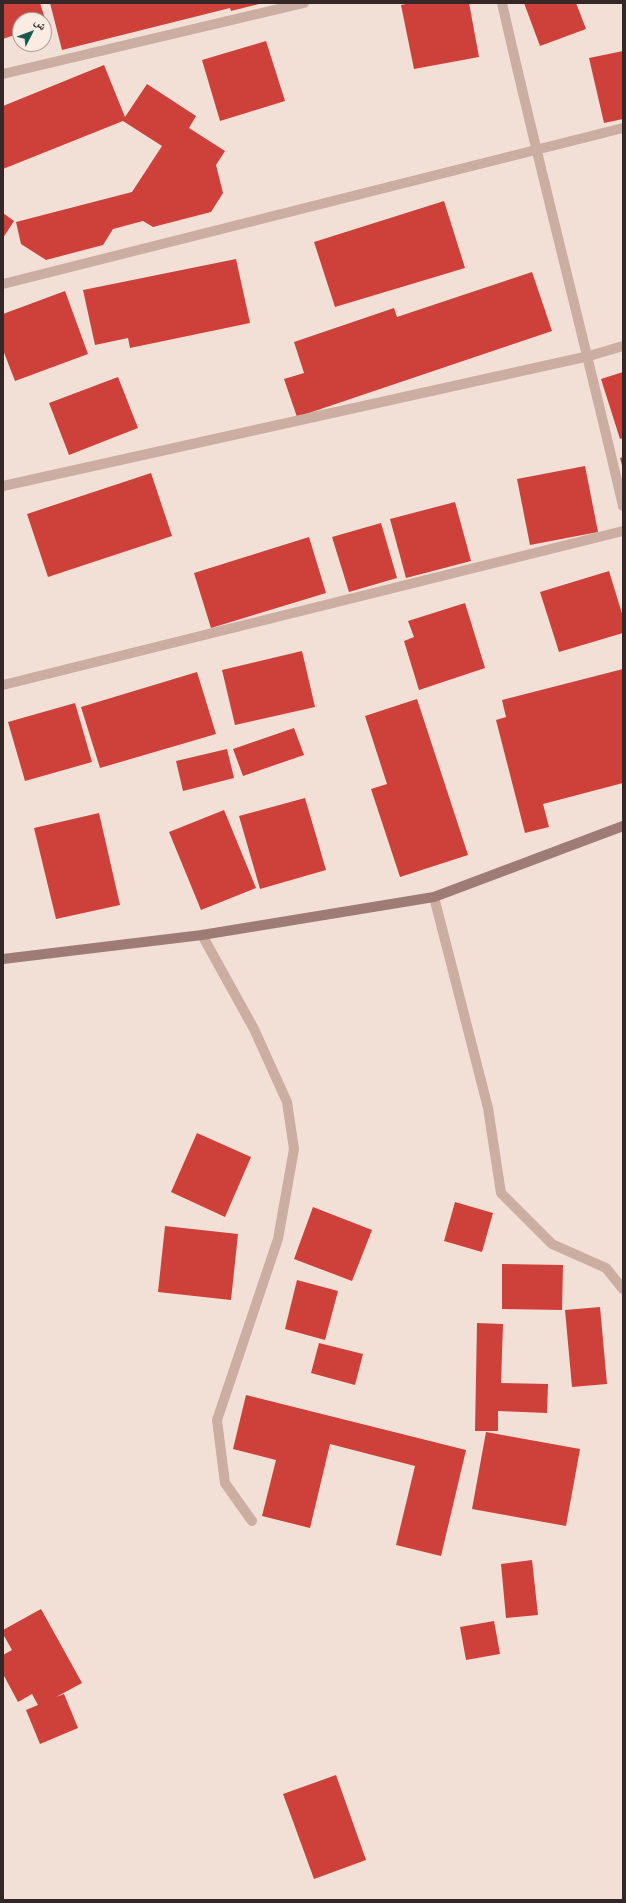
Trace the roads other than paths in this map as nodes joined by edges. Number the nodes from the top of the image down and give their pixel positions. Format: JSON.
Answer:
{"nodes":[{"id":1,"x":304,"y":3,"type":"edge"},
{"id":2,"x":502,"y":3,"type":"edge"},
{"id":3,"x":3,"y":74,"type":"edge"},
{"id":4,"x":623,"y":128,"type":"edge"},
{"id":5,"x":536,"y":150,"type":"junction"},
{"id":6,"x":3,"y":284,"type":"edge"},
{"id":7,"x":623,"y":346,"type":"edge"},
{"id":8,"x":588,"y":356,"type":"junction"},
{"id":9,"x":3,"y":486,"type":"edge"},
{"id":10,"x":623,"y":506,"type":"edge"},
{"id":11,"x":623,"y":531,"type":"edge"},
{"id":12,"x":3,"y":685,"type":"edge"},
{"id":13,"x":623,"y":826,"type":"edge"},
{"id":14,"x":434,"y":897,"type":"junction"},
{"id":15,"x":202,"y":935,"type":"junction"},
{"id":16,"x":3,"y":959,"type":"edge"},
{"id":17,"x":623,"y":1289,"type":"edge"},
{"id":18,"x":252,"y":1521,"type":"dead end"}],
"edges":[{"from":1,"to":3,"type":"street"},
{"from":2,"to":5,"type":"street"},
{"from":4,"to":5,"type":"street"},
{"from":5,"to":6,"type":"street"},
{"from":5,"to":8,"type":"street"},
{"from":7,"to":8,"type":"street"},
{"from":8,"to":9,"type":"street"},
{"from":8,"to":10,"type":"street"},
{"from":11,"to":12,"type":"street"},
{"from":13,"to":14,"type":"main road"},
{"from":14,"to":15,"type":"main road"},
{"from":14,"to":17,"type":"street"},
{"from":15,"to":16,"type":"main road"},
{"from":15,"to":18,"type":"street"}]}
